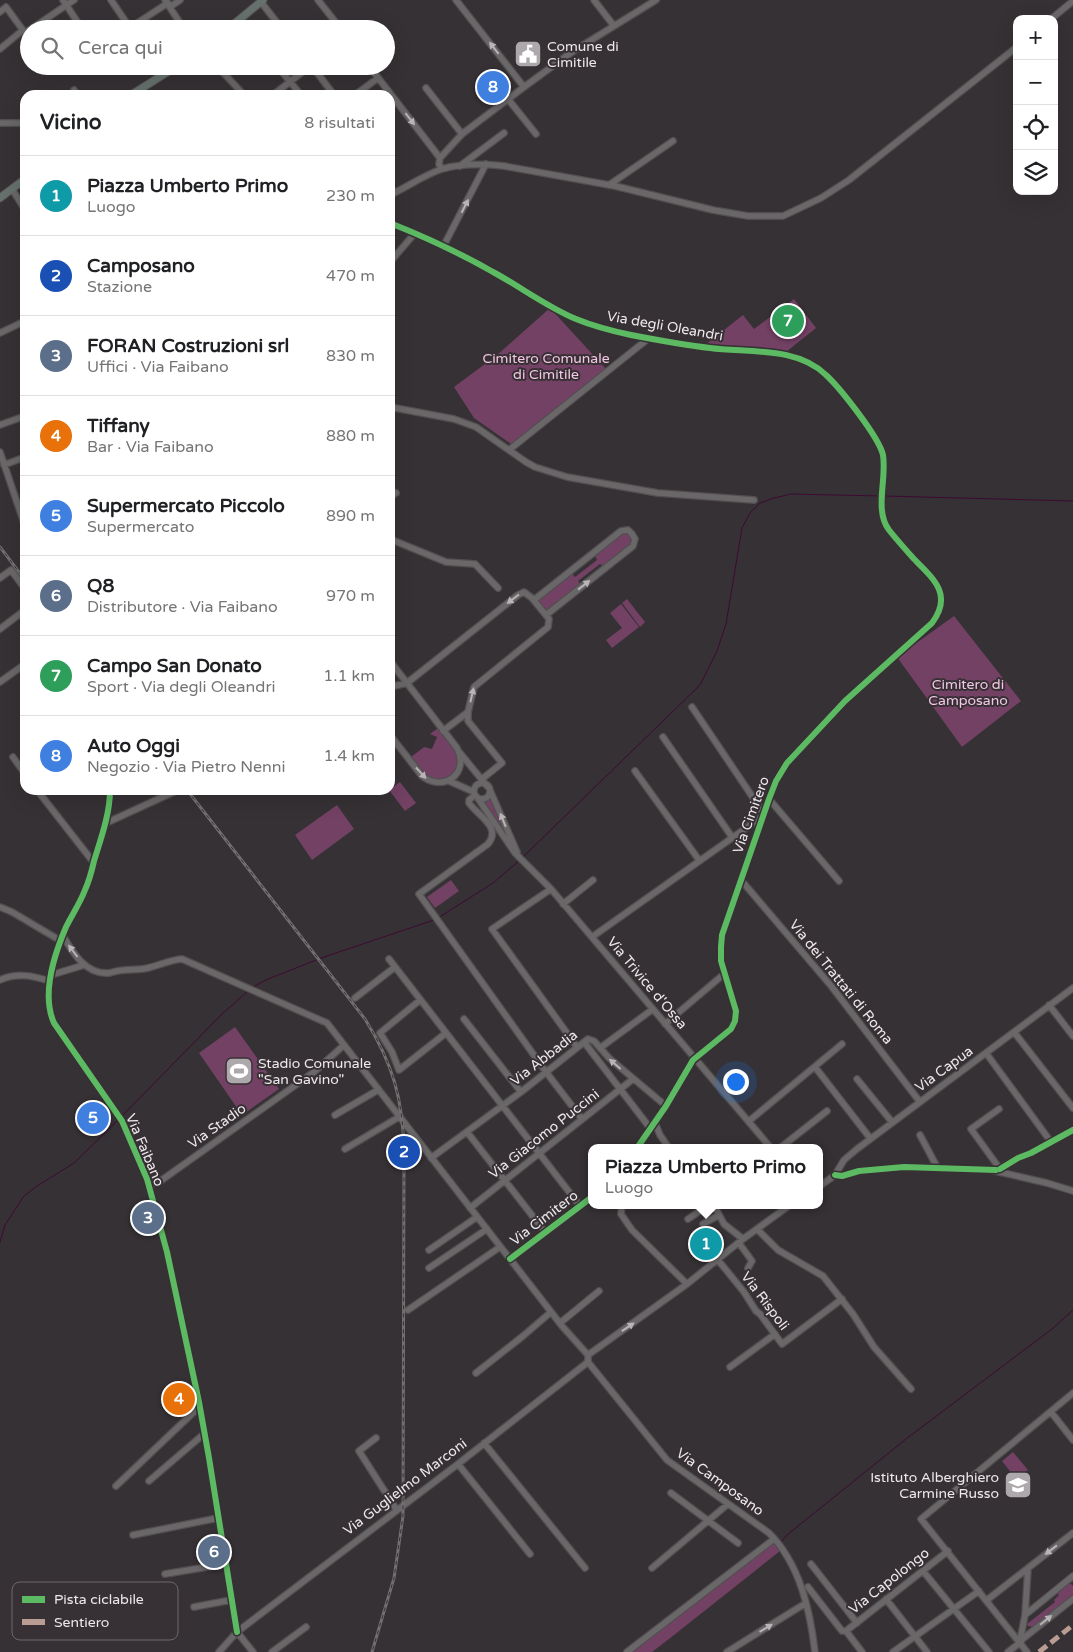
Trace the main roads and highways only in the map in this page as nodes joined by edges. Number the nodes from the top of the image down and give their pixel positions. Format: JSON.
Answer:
{"nodes":[{"id":1,"x":262,"y":1,"type":"edge"},
{"id":2,"x":239,"y":20,"type":"edge"},
{"id":3,"x":166,"y":75,"type":"edge"},
{"id":4,"x":147,"y":90,"type":"edge"},
{"id":5,"x":20,"y":183,"type":"edge"},
{"id":6,"x":1,"y":196,"type":"edge"}],
"edges":[{"from":1,"to":2,"type":"main road"},
{"from":3,"to":4,"type":"main road"},
{"from":5,"to":6,"type":"main road"}]}
